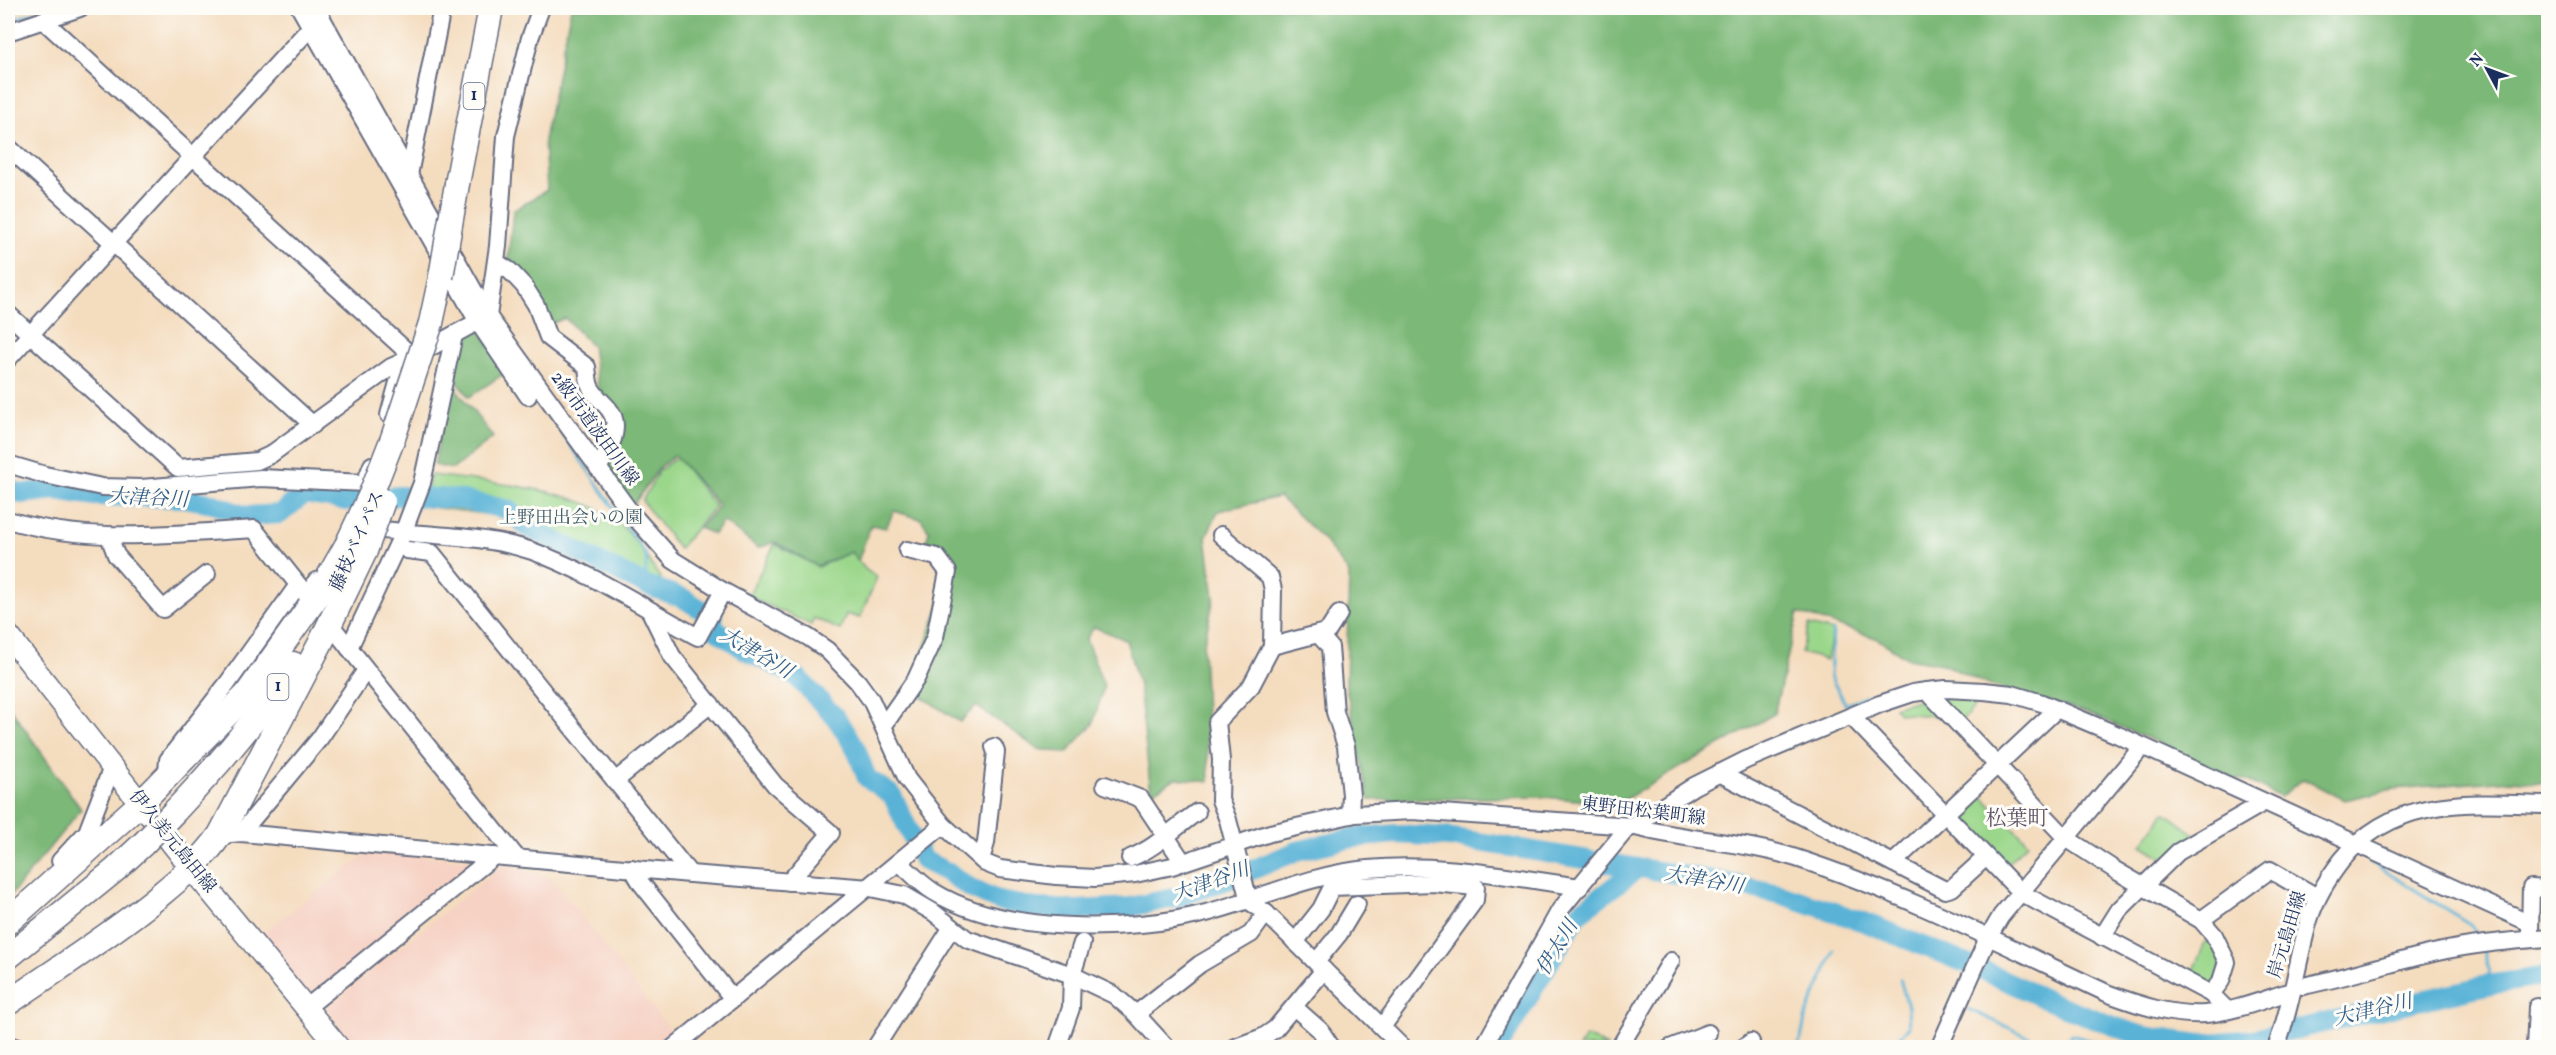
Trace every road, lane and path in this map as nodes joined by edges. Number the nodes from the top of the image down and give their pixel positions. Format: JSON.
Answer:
{"nodes":[{"id":1,"x":80,"y":8,"type":"edge"},
{"id":2,"x":300,"y":8,"type":"edge"},
{"id":3,"x":316,"y":8,"type":"edge"},
{"id":4,"x":442,"y":8,"type":"edge"},
{"id":5,"x":491,"y":8,"type":"edge"},
{"id":6,"x":541,"y":8,"type":"edge"},
{"id":7,"x":43,"y":20,"type":"junction"},
{"id":8,"x":311,"y":27,"type":"junction"},
{"id":9,"x":8,"y":32,"type":"edge"},
{"id":10,"x":8,"y":147,"type":"edge"},
{"id":11,"x":193,"y":157,"type":"junction"},
{"id":12,"x":409,"y":175,"type":"junction"},
{"id":13,"x":114,"y":244,"type":"junction"},
{"id":14,"x":495,"y":262,"type":"junction"},
{"id":15,"x":8,"y":314,"type":"edge"},
{"id":16,"x":483,"y":319,"type":"junction"},
{"id":17,"x":431,"y":323,"type":"junction"},
{"id":18,"x":30,"y":334,"type":"junction"},
{"id":19,"x":454,"y":335,"type":"junction"},
{"id":20,"x":8,"y":359,"type":"edge"},
{"id":21,"x":409,"y":359,"type":"junction"},
{"id":22,"x":528,"y":396,"type":"dead end"},
{"id":23,"x":313,"y":425,"type":"junction"},
{"id":24,"x":8,"y":464,"type":"edge"},
{"id":25,"x":598,"y":468,"type":"junction"},
{"id":26,"x":8,"y":520,"type":"edge"},
{"id":27,"x":404,"y":531,"type":"junction"},
{"id":28,"x":1221,"y":535,"type":"dead end"},
{"id":29,"x":109,"y":536,"type":"junction"},
{"id":30,"x":356,"y":548,"type":"junction"},
{"id":31,"x":407,"y":550,"type":"dead end"},
{"id":32,"x":907,"y":550,"type":"dead end"},
{"id":33,"x":207,"y":574,"type":"dead end"},
{"id":34,"x":298,"y":585,"type":"junction"},
{"id":35,"x":723,"y":591,"type":"junction"},
{"id":36,"x":650,"y":611,"type":"junction"},
{"id":37,"x":1339,"y":614,"type":"dead end"},
{"id":38,"x":334,"y":629,"type":"dead end"},
{"id":39,"x":1318,"y":634,"type":"junction"},
{"id":40,"x":8,"y":635,"type":"edge"},
{"id":41,"x":1272,"y":646,"type":"junction"},
{"id":42,"x":349,"y":648,"type":"junction"},
{"id":43,"x":366,"y":670,"type":"junction"},
{"id":44,"x":1927,"y":692,"type":"junction"},
{"id":45,"x":711,"y":704,"type":"junction"},
{"id":46,"x":2057,"y":709,"type":"junction"},
{"id":47,"x":1851,"y":716,"type":"junction"},
{"id":48,"x":884,"y":725,"type":"junction"},
{"id":49,"x":994,"y":747,"type":"dead end"},
{"id":50,"x":2142,"y":747,"type":"junction"},
{"id":51,"x":1997,"y":765,"type":"junction"},
{"id":52,"x":112,"y":767,"type":"junction"},
{"id":53,"x":1719,"y":773,"type":"junction"},
{"id":54,"x":167,"y":778,"type":"junction"},
{"id":55,"x":615,"y":781,"type":"junction"},
{"id":56,"x":1105,"y":785,"type":"dead end"},
{"id":57,"x":141,"y":803,"type":"junction"},
{"id":58,"x":2264,"y":803,"type":"junction"},
{"id":59,"x":2548,"y":806,"type":"edge"},
{"id":60,"x":1197,"y":812,"type":"dead end"},
{"id":61,"x":1945,"y":814,"type":"junction"},
{"id":62,"x":1350,"y":815,"type":"junction"},
{"id":63,"x":943,"y":825,"type":"junction"},
{"id":64,"x":1628,"y":829,"type":"junction"},
{"id":65,"x":230,"y":834,"type":"junction"},
{"id":66,"x":1166,"y":836,"type":"junction"},
{"id":67,"x":2066,"y":838,"type":"junction"},
{"id":68,"x":2356,"y":843,"type":"junction"},
{"id":69,"x":1234,"y":848,"type":"junction"},
{"id":70,"x":494,"y":856,"type":"junction"},
{"id":71,"x":1986,"y":857,"type":"junction"},
{"id":72,"x":517,"y":858,"type":"junction"},
{"id":73,"x":1130,"y":858,"type":"dead end"},
{"id":74,"x":981,"y":859,"type":"junction"},
{"id":75,"x":902,"y":861,"type":"junction"},
{"id":76,"x":1183,"y":862,"type":"junction"},
{"id":77,"x":1893,"y":863,"type":"junction"},
{"id":78,"x":632,"y":868,"type":"junction"},
{"id":79,"x":192,"y":869,"type":"junction"},
{"id":80,"x":690,"y":874,"type":"junction"},
{"id":81,"x":789,"y":882,"type":"junction"},
{"id":82,"x":1582,"y":885,"type":"junction"},
{"id":83,"x":2142,"y":886,"type":"junction"},
{"id":84,"x":870,"y":888,"type":"junction"},
{"id":85,"x":2548,"y":888,"type":"edge"},
{"id":86,"x":2021,"y":893,"type":"junction"},
{"id":87,"x":2317,"y":897,"type":"junction"},
{"id":88,"x":1248,"y":899,"type":"junction"},
{"id":89,"x":1357,"y":904,"type":"dead end"},
{"id":90,"x":8,"y":907,"type":"edge"},
{"id":91,"x":1266,"y":913,"type":"junction"},
{"id":92,"x":2201,"y":920,"type":"junction"},
{"id":93,"x":8,"y":922,"type":"edge"},
{"id":94,"x":951,"y":927,"type":"junction"},
{"id":95,"x":2531,"y":936,"type":"junction"},
{"id":96,"x":2102,"y":937,"type":"junction"},
{"id":97,"x":1988,"y":939,"type":"junction"},
{"id":98,"x":2548,"y":939,"type":"edge"},
{"id":99,"x":1295,"y":942,"type":"junction"},
{"id":100,"x":1082,"y":943,"type":"dead end"},
{"id":101,"x":8,"y":957,"type":"edge"},
{"id":102,"x":1671,"y":961,"type":"dead end"},
{"id":103,"x":1320,"y":966,"type":"junction"},
{"id":104,"x":1072,"y":975,"type":"junction"},
{"id":105,"x":2295,"y":992,"type":"junction"},
{"id":106,"x":2211,"y":994,"type":"junction"},
{"id":107,"x":732,"y":999,"type":"junction"},
{"id":108,"x":8,"y":1003,"type":"edge"},
{"id":109,"x":1294,"y":1007,"type":"junction"},
{"id":110,"x":2537,"y":1007,"type":"dead end"},
{"id":111,"x":306,"y":1008,"type":"junction"},
{"id":112,"x":2227,"y":1010,"type":"junction"},
{"id":113,"x":1136,"y":1014,"type":"junction"},
{"id":114,"x":1382,"y":1027,"type":"junction"},
{"id":115,"x":1708,"y":1033,"type":"dead end"},
{"id":116,"x":8,"y":1045,"type":"edge"},
{"id":117,"x":881,"y":1046,"type":"edge"},
{"id":118,"x":18,"y":1047,"type":"edge"},
{"id":119,"x":339,"y":1047,"type":"edge"},
{"id":120,"x":673,"y":1047,"type":"edge"},
{"id":121,"x":1057,"y":1047,"type":"edge"},
{"id":122,"x":1167,"y":1047,"type":"edge"},
{"id":123,"x":1233,"y":1047,"type":"edge"},
{"id":124,"x":1332,"y":1047,"type":"edge"},
{"id":125,"x":1402,"y":1047,"type":"edge"},
{"id":126,"x":1484,"y":1047,"type":"edge"},
{"id":127,"x":1619,"y":1047,"type":"edge"},
{"id":128,"x":1670,"y":1047,"type":"edge"},
{"id":129,"x":1939,"y":1047,"type":"edge"},
{"id":130,"x":2276,"y":1047,"type":"edge"},
{"id":131,"x":2535,"y":1047,"type":"edge"}],
"edges":[{"from":1,"to":7,"type":"street"},
{"from":2,"to":8,"type":"street"},
{"from":3,"to":12,"type":"street","name":"2級市道波田川線"},
{"from":4,"to":12,"type":"street"},
{"from":5,"to":17,"type":"highway","number":"1","bridge":true},
{"from":6,"to":14,"type":"street"},
{"from":7,"to":9,"type":"street"},
{"from":7,"to":11,"type":"street"},
{"from":8,"to":11,"type":"street"},
{"from":8,"to":16,"type":"street"},
{"from":10,"to":13,"type":"street"},
{"from":11,"to":13,"type":"street"},
{"from":11,"to":21,"type":"street"},
{"from":12,"to":16,"type":"street","name":"2級市道波田川線"},
{"from":13,"to":18,"type":"street"},
{"from":13,"to":23,"type":"street"},
{"from":14,"to":16,"type":"street"},
{"from":14,"to":25,"type":"street"},
{"from":15,"to":18,"type":"street"},
{"from":16,"to":19,"type":"street"},
{"from":16,"to":22,"type":"street"},
{"from":16,"to":25,"type":"street","name":"2級市道波田川線"},
{"from":17,"to":30,"type":"highway","number":"1","bridge":true},
{"from":17,"to":30,"type":"highway","number":"1","bridge":true},
{"from":18,"to":20,"type":"street"},
{"from":18,"to":23,"type":"street"},
{"from":19,"to":21,"type":"street"},
{"from":19,"to":27,"type":"street"},
{"from":21,"to":23,"type":"street"},
{"from":21,"to":24,"type":"street"},
{"from":25,"to":35,"type":"street","name":"2級市道波田川線"},
{"from":26,"to":29,"type":"street"},
{"from":27,"to":34,"type":"street"},
{"from":27,"to":36,"type":"street"},
{"from":27,"to":42,"type":"street"},
{"from":28,"to":41,"type":"street"},
{"from":29,"to":33,"type":"street"},
{"from":29,"to":34,"type":"street"},
{"from":30,"to":54,"type":"highway","number":"1"},
{"from":30,"to":65,"type":"highway","number":"1"},
{"from":30,"to":101,"type":"highway","name":"藤枝バイパス","number":"1","bridge":true},
{"from":31,"to":55,"type":"street"},
{"from":32,"to":48,"type":"street"},
{"from":34,"to":54,"type":"street"},
{"from":35,"to":36,"type":"street"},
{"from":35,"to":48,"type":"street","name":"2級市道波田川線"},
{"from":36,"to":45,"type":"street"},
{"from":37,"to":39,"type":"street"},
{"from":38,"to":42,"type":"street"},
{"from":39,"to":41,"type":"street"},
{"from":39,"to":62,"type":"street"},
{"from":40,"to":52,"type":"main road","name":"伊久美元島田線"},
{"from":41,"to":69,"type":"street"},
{"from":42,"to":43,"type":"street"},
{"from":43,"to":65,"type":"street"},
{"from":43,"to":72,"type":"street"},
{"from":44,"to":46,"type":"street"},
{"from":44,"to":47,"type":"street"},
{"from":44,"to":51,"type":"street"},
{"from":45,"to":55,"type":"street"},
{"from":45,"to":81,"type":"street"},
{"from":46,"to":50,"type":"street"},
{"from":46,"to":51,"type":"street"},
{"from":47,"to":53,"type":"street"},
{"from":47,"to":61,"type":"street"},
{"from":48,"to":63,"type":"street","name":"2級市道波田川線"},
{"from":49,"to":74,"type":"street"},
{"from":50,"to":58,"type":"street"},
{"from":50,"to":67,"type":"street"},
{"from":51,"to":61,"type":"street"},
{"from":51,"to":67,"type":"street"},
{"from":52,"to":57,"type":"main road","name":"伊久美元島田線"},
{"from":52,"to":90,"type":"street"},
{"from":53,"to":64,"type":"street"},
{"from":53,"to":77,"type":"street"},
{"from":54,"to":57,"type":"highway","number":"1"},
{"from":55,"to":80,"type":"street"},
{"from":56,"to":66,"type":"street"},
{"from":57,"to":79,"type":"main road","name":"伊久美元島田線"},
{"from":57,"to":93,"type":"highway","number":"1"},
{"from":58,"to":68,"type":"street"},
{"from":58,"to":83,"type":"street"},
{"from":59,"to":68,"type":"street","name":"岸元島田線"},
{"from":60,"to":66,"type":"street"},
{"from":61,"to":71,"type":"street"},
{"from":61,"to":77,"type":"street"},
{"from":62,"to":64,"type":"street","name":"東野田松葉町線"},
{"from":62,"to":69,"type":"street","name":"東野田松葉町線"},
{"from":63,"to":74,"type":"street","name":"東野田松葉町線"},
{"from":63,"to":75,"type":"street"},
{"from":64,"to":82,"type":"street"},
{"from":64,"to":97,"type":"street","name":"東野田松葉町線"},
{"from":65,"to":70,"type":"street"},
{"from":65,"to":79,"type":"highway","number":"1"},
{"from":66,"to":73,"type":"street"},
{"from":66,"to":76,"type":"street"},
{"from":67,"to":83,"type":"street"},
{"from":67,"to":86,"type":"street"},
{"from":68,"to":87,"type":"street","name":"岸元島田線"},
{"from":68,"to":95,"type":"street"},
{"from":69,"to":76,"type":"street","name":"東野田松葉町線"},
{"from":69,"to":88,"type":"street"},
{"from":70,"to":72,"type":"street"},
{"from":70,"to":111,"type":"street"},
{"from":71,"to":77,"type":"street"},
{"from":71,"to":86,"type":"street"},
{"from":72,"to":78,"type":"street"},
{"from":74,"to":76,"type":"street","name":"東野田松葉町線"},
{"from":75,"to":84,"type":"street"},
{"from":75,"to":88,"type":"street"},
{"from":78,"to":80,"type":"street"},
{"from":78,"to":107,"type":"street"},
{"from":79,"to":108,"type":"highway","number":"1"},
{"from":79,"to":111,"type":"main road","name":"伊久美元島田線"},
{"from":80,"to":81,"type":"street"},
{"from":81,"to":84,"type":"street"},
{"from":82,"to":88,"type":"street"},
{"from":82,"to":126,"type":"street"},
{"from":83,"to":92,"type":"street"},
{"from":83,"to":96,"type":"street"},
{"from":84,"to":94,"type":"street"},
{"from":84,"to":107,"type":"street"},
{"from":85,"to":95,"type":"street"},
{"from":86,"to":96,"type":"street"},
{"from":86,"to":97,"type":"street"},
{"from":87,"to":92,"type":"street"},
{"from":87,"to":105,"type":"street","name":"岸元島田線"},
{"from":88,"to":91,"type":"street"},
{"from":89,"to":103,"type":"street"},
{"from":91,"to":99,"type":"street"},
{"from":91,"to":113,"type":"street"},
{"from":92,"to":106,"type":"street"},
{"from":94,"to":104,"type":"street"},
{"from":94,"to":117,"type":"street"},
{"from":95,"to":98,"type":"street","name":"東野田松葉町線"},
{"from":95,"to":105,"type":"street","name":"東野田松葉町線"},
{"from":96,"to":106,"type":"street"},
{"from":97,"to":112,"type":"street","name":"東野田松葉町線"},
{"from":97,"to":129,"type":"street"},
{"from":99,"to":103,"type":"street"},
{"from":99,"to":114,"type":"street"},
{"from":100,"to":104,"type":"street"},
{"from":102,"to":127,"type":"street"},
{"from":103,"to":109,"type":"street"},
{"from":103,"to":114,"type":"street"},
{"from":104,"to":113,"type":"street"},
{"from":104,"to":121,"type":"street"},
{"from":105,"to":112,"type":"street","name":"東野田松葉町線"},
{"from":105,"to":130,"type":"street","name":"岸元島田線"},
{"from":106,"to":112,"type":"street"},
{"from":107,"to":120,"type":"street"},
{"from":109,"to":123,"type":"street"},
{"from":109,"to":124,"type":"street"},
{"from":110,"to":131,"type":"street"},
{"from":111,"to":119,"type":"main road","name":"伊久美元島田線"},
{"from":113,"to":122,"type":"street"},
{"from":114,"to":125,"type":"street"},
{"from":115,"to":128,"type":"street"},
{"from":116,"to":118,"type":"street"}]}
